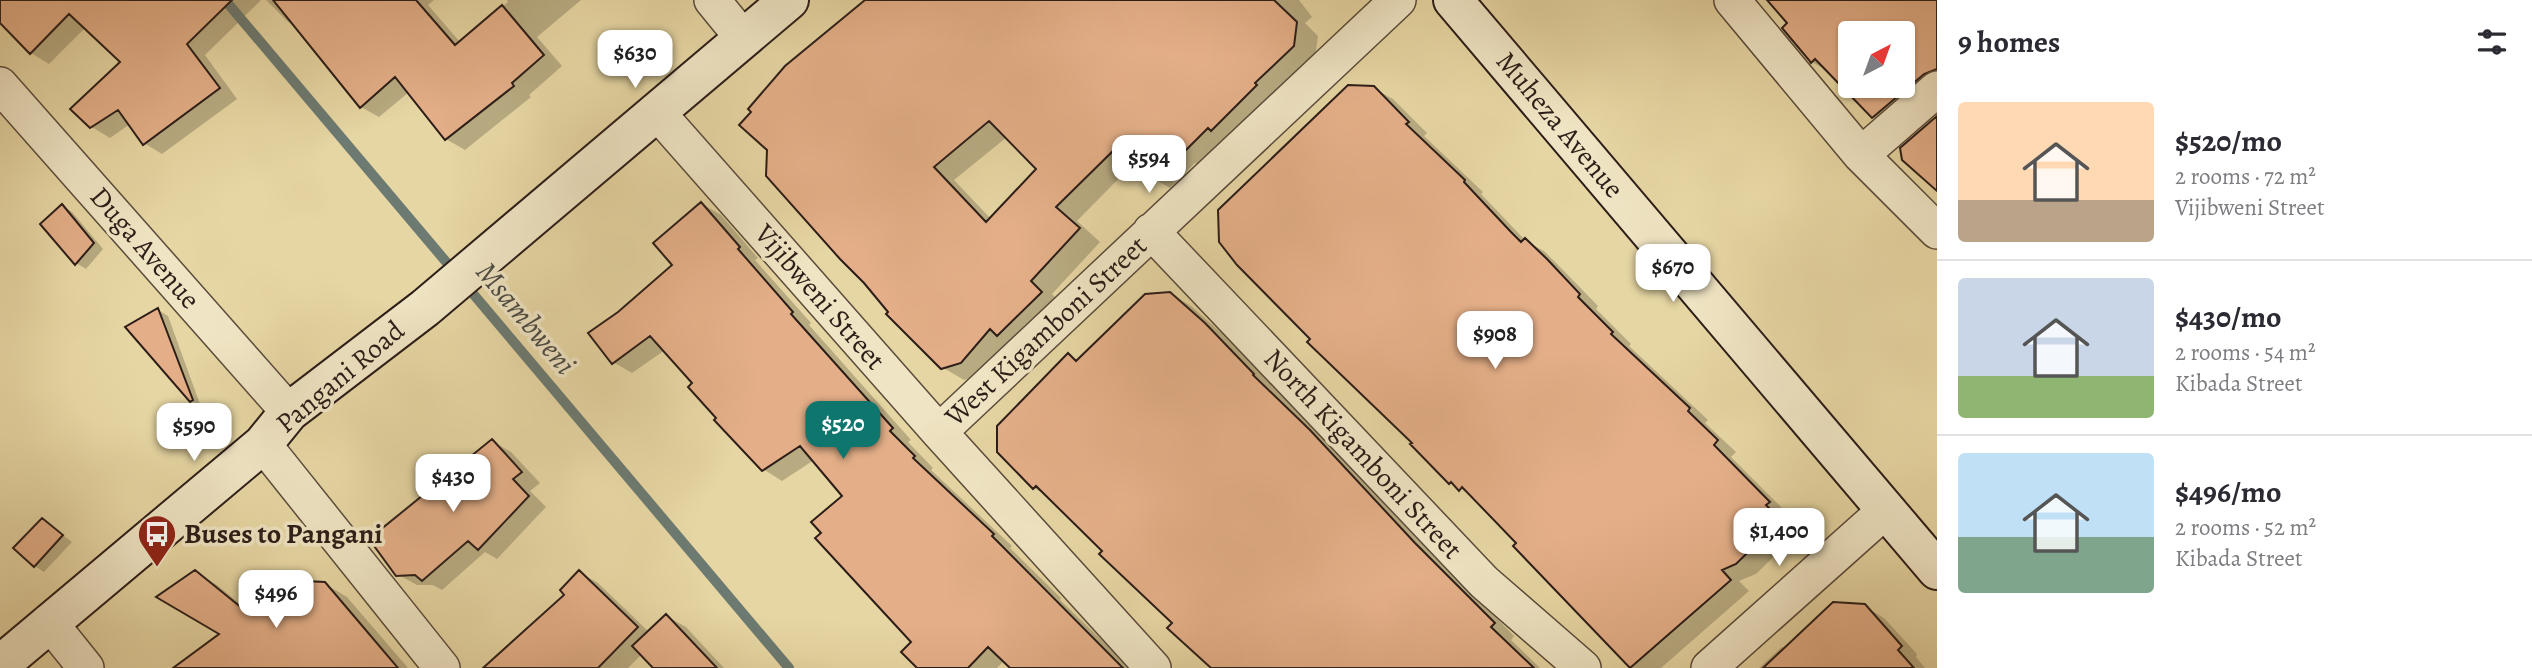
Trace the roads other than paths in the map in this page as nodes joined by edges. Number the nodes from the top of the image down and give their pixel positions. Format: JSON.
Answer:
{"nodes":[{"id":1,"x":712,"y":0,"type":"edge"},
{"id":2,"x":789,"y":0,"type":"edge"},
{"id":3,"x":1398,"y":0,"type":"edge"},
{"id":4,"x":1453,"y":0,"type":"edge"},
{"id":5,"x":1732,"y":0,"type":"edge"},
{"id":6,"x":743,"y":38,"type":"junction"},
{"id":7,"x":0,"y":85,"type":"edge"},
{"id":8,"x":1937,"y":89,"type":"edge"},
{"id":9,"x":656,"y":111,"type":"junction"},
{"id":10,"x":1861,"y":155,"type":"junction"},
{"id":11,"x":1151,"y":231,"type":"junction"},
{"id":12,"x":1937,"y":231,"type":"edge"},
{"id":13,"x":289,"y":412,"type":"junction"},
{"id":14,"x":939,"y":432,"type":"junction"},
{"id":15,"x":262,"y":444,"type":"junction"},
{"id":16,"x":1886,"y":510,"type":"junction"},
{"id":17,"x":1937,"y":570,"type":"edge"},
{"id":18,"x":49,"y":622,"type":"junction"},
{"id":19,"x":0,"y":665,"type":"edge"},
{"id":20,"x":86,"y":668,"type":"edge"},
{"id":21,"x":442,"y":668,"type":"edge"},
{"id":22,"x":1153,"y":668,"type":"edge"},
{"id":23,"x":1583,"y":668,"type":"edge"},
{"id":24,"x":1709,"y":668,"type":"edge"}],
"edges":[{"from":1,"to":6,"type":"street"},
{"from":2,"to":6,"type":"main road","name":"Pangani Road"},
{"from":3,"to":11,"type":"street","name":"West Kigamboni Street"},
{"from":4,"to":16,"type":"main road","name":"Muheza Avenue"},
{"from":5,"to":10,"type":"street"},
{"from":6,"to":9,"type":"main road","name":"Pangani Road"},
{"from":7,"to":13,"type":"street","name":"Duga Avenue"},
{"from":8,"to":10,"type":"street"},
{"from":9,"to":13,"type":"main road","name":"Pangani Road"},
{"from":9,"to":14,"type":"street","name":"Vijibweni Street"},
{"from":10,"to":12,"type":"street"},
{"from":11,"to":14,"type":"street","name":"West Kigamboni Street"},
{"from":11,"to":23,"type":"street","name":"North Kigamboni Street"},
{"from":13,"to":15,"type":"main road","name":"Pangani Road"},
{"from":14,"to":22,"type":"street","name":"Vijibweni Street"},
{"from":15,"to":18,"type":"main road","name":"Pangani Road"},
{"from":15,"to":21,"type":"street"},
{"from":16,"to":17,"type":"main road","name":"Muheza Avenue"},
{"from":16,"to":24,"type":"street"},
{"from":18,"to":19,"type":"main road","name":"Pangani Road"},
{"from":18,"to":20,"type":"street"}]}
